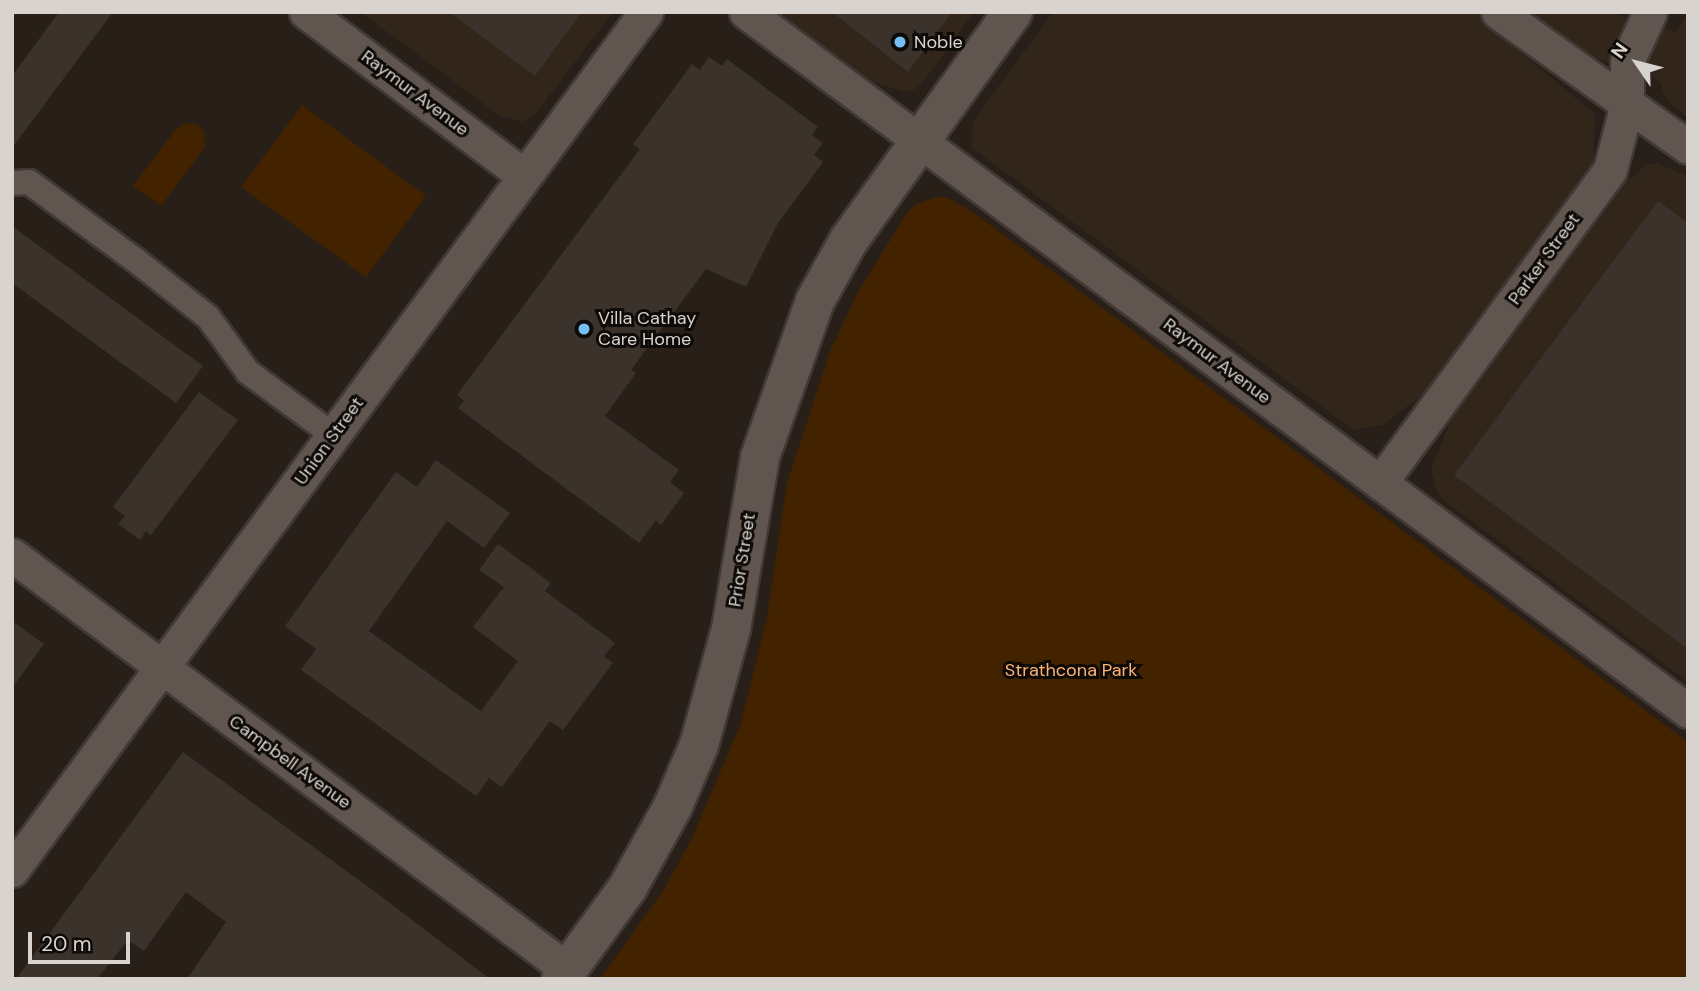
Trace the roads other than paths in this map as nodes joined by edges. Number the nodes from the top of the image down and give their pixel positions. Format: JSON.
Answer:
{"nodes":[{"id":1,"x":306,"y":12,"type":"edge"},
{"id":2,"x":646,"y":12,"type":"edge"},
{"id":3,"x":746,"y":12,"type":"edge"},
{"id":4,"x":1013,"y":12,"type":"edge"},
{"id":5,"x":1498,"y":12,"type":"edge"},
{"id":6,"x":1650,"y":12,"type":"edge"},
{"id":7,"x":1627,"y":104,"type":"junction"},
{"id":8,"x":919,"y":140,"type":"junction"},
{"id":9,"x":1688,"y":147,"type":"edge"},
{"id":10,"x":523,"y":175,"type":"junction"},
{"id":11,"x":12,"y":183,"type":"edge"},
{"id":12,"x":333,"y":435,"type":"junction"},
{"id":13,"x":1380,"y":483,"type":"junction"},
{"id":14,"x":12,"y":555,"type":"edge"},
{"id":15,"x":162,"y":668,"type":"junction"},
{"id":16,"x":1688,"y":711,"type":"edge"},
{"id":17,"x":12,"y":870,"type":"edge"},
{"id":18,"x":565,"y":974,"type":"edge"}],
"edges":[{"from":1,"to":10,"type":"street","name":"Raymur Avenue"},
{"from":2,"to":10,"type":"street","name":"Union Street"},
{"from":3,"to":8,"type":"street","name":"Raymur Avenue"},
{"from":4,"to":8,"type":"main road","name":"Prior Street"},
{"from":5,"to":7,"type":"street"},
{"from":6,"to":7,"type":"street","name":"Parker Street"},
{"from":7,"to":9,"type":"street"},
{"from":7,"to":13,"type":"street","name":"Parker Street"},
{"from":8,"to":13,"type":"street","name":"Raymur Avenue"},
{"from":8,"to":18,"type":"main road","name":"Prior Street"},
{"from":10,"to":12,"type":"street","name":"Union Street"},
{"from":11,"to":12,"type":"street"},
{"from":12,"to":15,"type":"street","name":"Union Street"},
{"from":13,"to":16,"type":"street","name":"Raymur Avenue"},
{"from":14,"to":15,"type":"street","name":"Campbell Avenue"},
{"from":15,"to":17,"type":"street","name":"Union Street"},
{"from":15,"to":18,"type":"street","name":"Campbell Avenue"}]}
